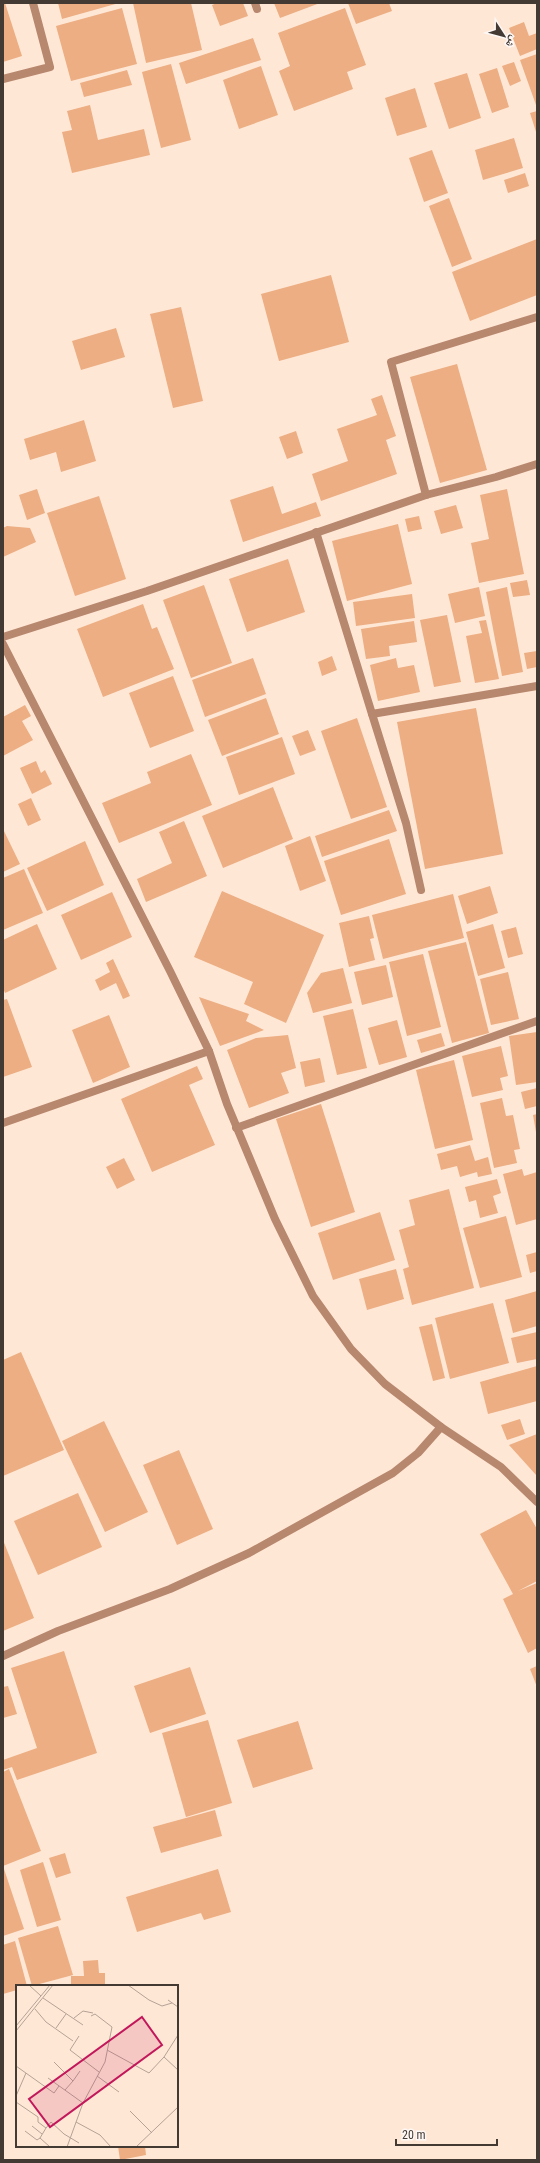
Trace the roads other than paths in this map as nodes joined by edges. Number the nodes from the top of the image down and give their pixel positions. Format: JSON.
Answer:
{"nodes":[{"id":1,"x":33,"y":3,"type":"edge"},
{"id":2,"x":3,"y":79,"type":"edge"},
{"id":3,"x":537,"y":317,"type":"edge"},
{"id":4,"x":537,"y":464,"type":"edge"},
{"id":5,"x":426,"y":494,"type":"junction"},
{"id":6,"x":316,"y":532,"type":"junction"},
{"id":7,"x":3,"y":637,"type":"edge"},
{"id":8,"x":3,"y":644,"type":"edge"},
{"id":9,"x":537,"y":686,"type":"edge"},
{"id":10,"x":372,"y":714,"type":"junction"},
{"id":11,"x":421,"y":890,"type":"dead end"},
{"id":12,"x":537,"y":1021,"type":"edge"},
{"id":13,"x":208,"y":1051,"type":"junction"},
{"id":14,"x":3,"y":1123,"type":"edge"},
{"id":15,"x":236,"y":1128,"type":"junction"},
{"id":16,"x":441,"y":1427,"type":"junction"},
{"id":17,"x":537,"y":1502,"type":"edge"},
{"id":18,"x":3,"y":1656,"type":"edge"}],
"edges":[{"from":1,"to":2,"type":"street"},
{"from":3,"to":5,"type":"street"},
{"from":4,"to":5,"type":"street"},
{"from":5,"to":6,"type":"street"},
{"from":6,"to":7,"type":"street"},
{"from":6,"to":10,"type":"street"},
{"from":8,"to":13,"type":"street"},
{"from":9,"to":10,"type":"street"},
{"from":10,"to":11,"type":"street"},
{"from":12,"to":15,"type":"street"},
{"from":13,"to":14,"type":"street"},
{"from":13,"to":15,"type":"street"},
{"from":15,"to":16,"type":"street"},
{"from":16,"to":17,"type":"street"},
{"from":16,"to":18,"type":"street"}]}
